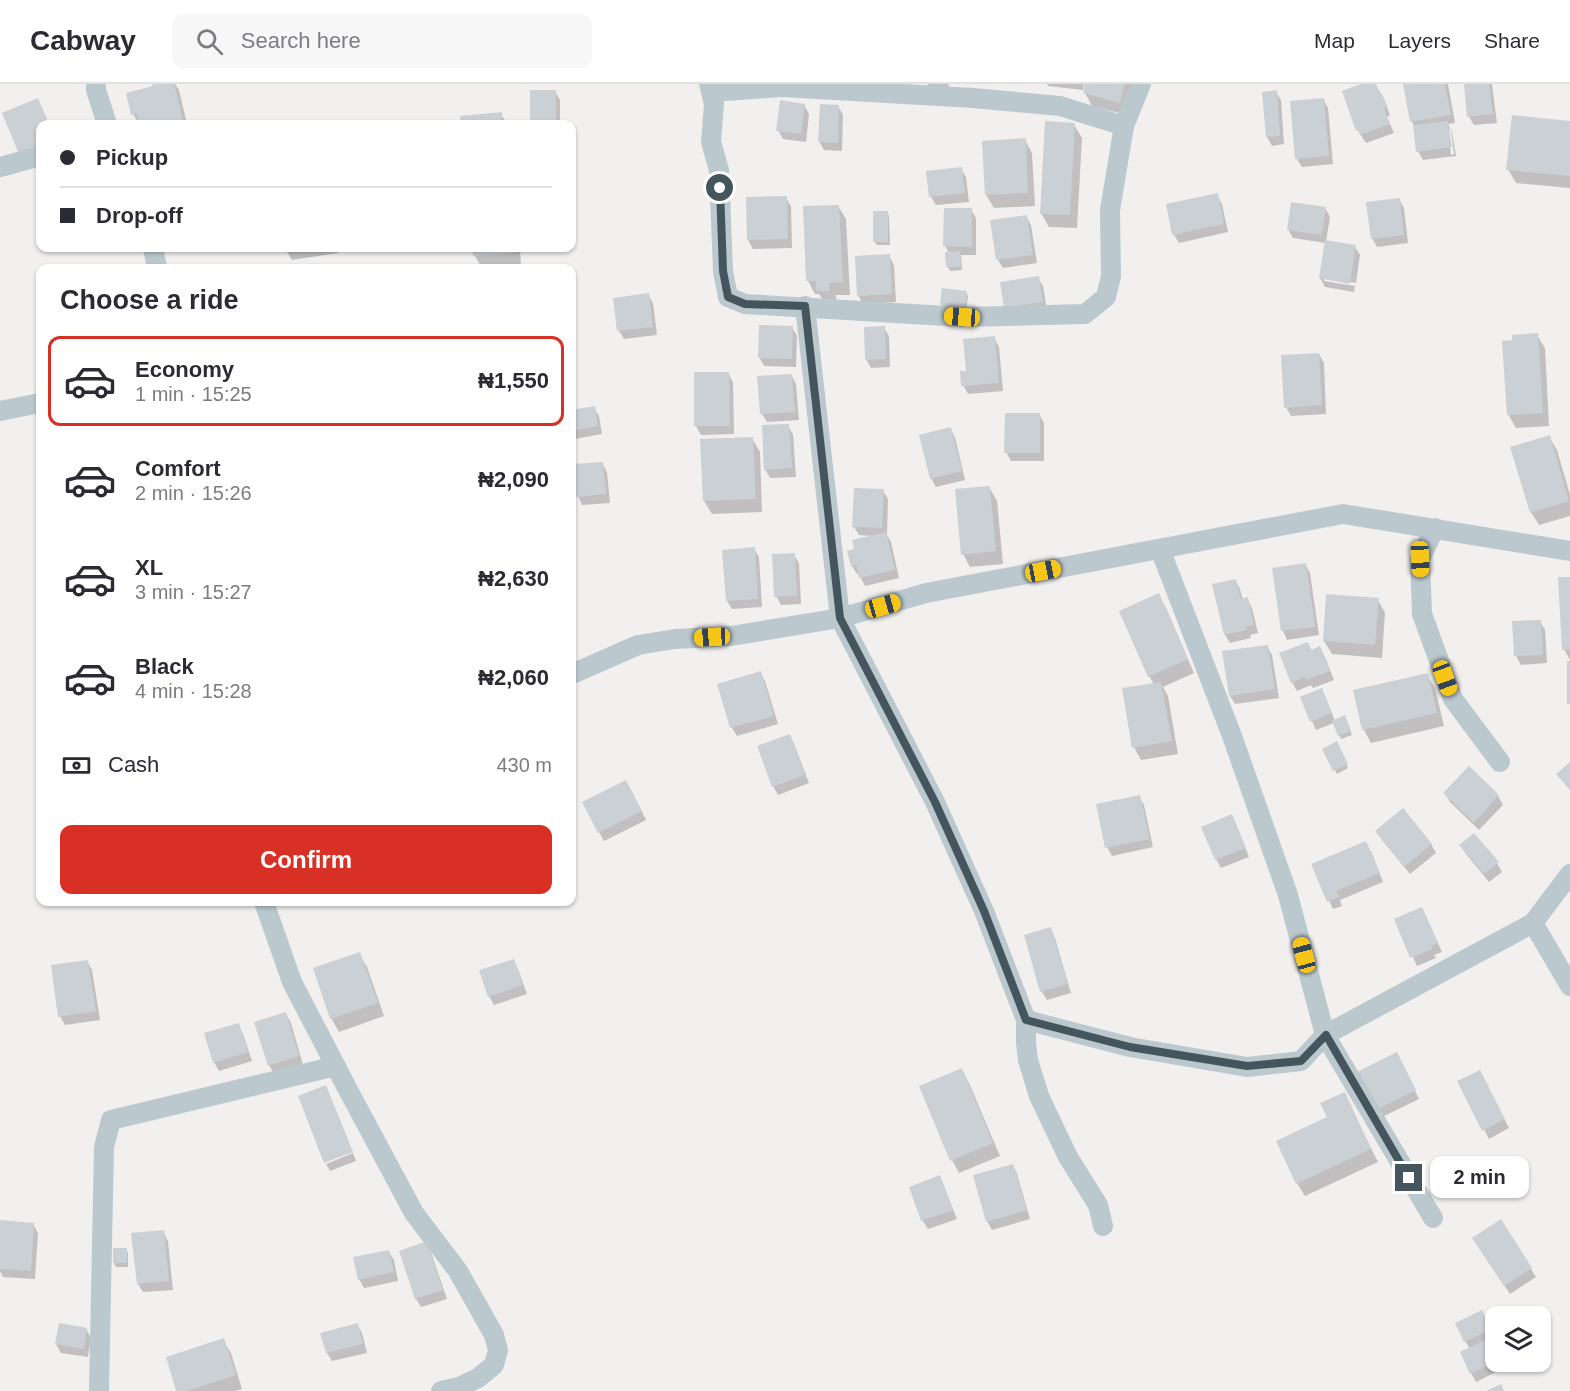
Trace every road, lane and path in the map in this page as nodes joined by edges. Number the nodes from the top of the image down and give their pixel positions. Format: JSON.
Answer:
{"nodes":[{"id":1,"x":96,"y":84,"type":"edge"},
{"id":2,"x":1142,"y":84,"type":"edge"},
{"id":3,"x":710,"y":88,"type":"edge"},
{"id":4,"x":106,"y":120,"type":"edge"},
{"id":5,"x":1124,"y":126,"type":"junction"},
{"id":6,"x":36,"y":157,"type":"edge"},
{"id":7,"x":0,"y":167,"type":"edge"},
{"id":8,"x":805,"y":306,"type":"junction"},
{"id":9,"x":36,"y":404,"type":"edge"},
{"id":10,"x":0,"y":411,"type":"edge"},
{"id":11,"x":1436,"y":528,"type":"junction"},
{"id":12,"x":1160,"y":549,"type":"junction"},
{"id":13,"x":1570,"y":551,"type":"edge"},
{"id":14,"x":840,"y":618,"type":"junction"},
{"id":15,"x":576,"y":672,"type":"edge"},
{"id":16,"x":1500,"y":762,"type":"dead end"},
{"id":17,"x":1570,"y":874,"type":"edge"},
{"id":18,"x":265,"y":906,"type":"edge"},
{"id":19,"x":1533,"y":923,"type":"junction"},
{"id":20,"x":1570,"y":986,"type":"edge"},
{"id":21,"x":1026,"y":1020,"type":"junction"},
{"id":22,"x":1326,"y":1035,"type":"junction"},
{"id":23,"x":336,"y":1066,"type":"junction"},
{"id":24,"x":1433,"y":1218,"type":"dead end"},
{"id":25,"x":1103,"y":1226,"type":"dead end"},
{"id":26,"x":99,"y":1391,"type":"edge"},
{"id":27,"x":441,"y":1391,"type":"edge"}],
"edges":[{"from":1,"to":4,"type":"street"},
{"from":2,"to":5,"type":"street"},
{"from":3,"to":5,"type":"street"},
{"from":3,"to":8,"type":"street"},
{"from":5,"to":8,"type":"street"},
{"from":6,"to":7,"type":"street"},
{"from":8,"to":14,"type":"street"},
{"from":9,"to":10,"type":"street"},
{"from":11,"to":12,"type":"street"},
{"from":11,"to":13,"type":"street"},
{"from":11,"to":16,"type":"street"},
{"from":12,"to":14,"type":"street"},
{"from":12,"to":22,"type":"street"},
{"from":14,"to":15,"type":"street"},
{"from":14,"to":21,"type":"street"},
{"from":17,"to":19,"type":"street"},
{"from":18,"to":23,"type":"street"},
{"from":19,"to":20,"type":"street"},
{"from":19,"to":22,"type":"street"},
{"from":21,"to":22,"type":"street"},
{"from":21,"to":25,"type":"street"},
{"from":22,"to":24,"type":"street"},
{"from":23,"to":26,"type":"street"},
{"from":23,"to":27,"type":"street"}]}
